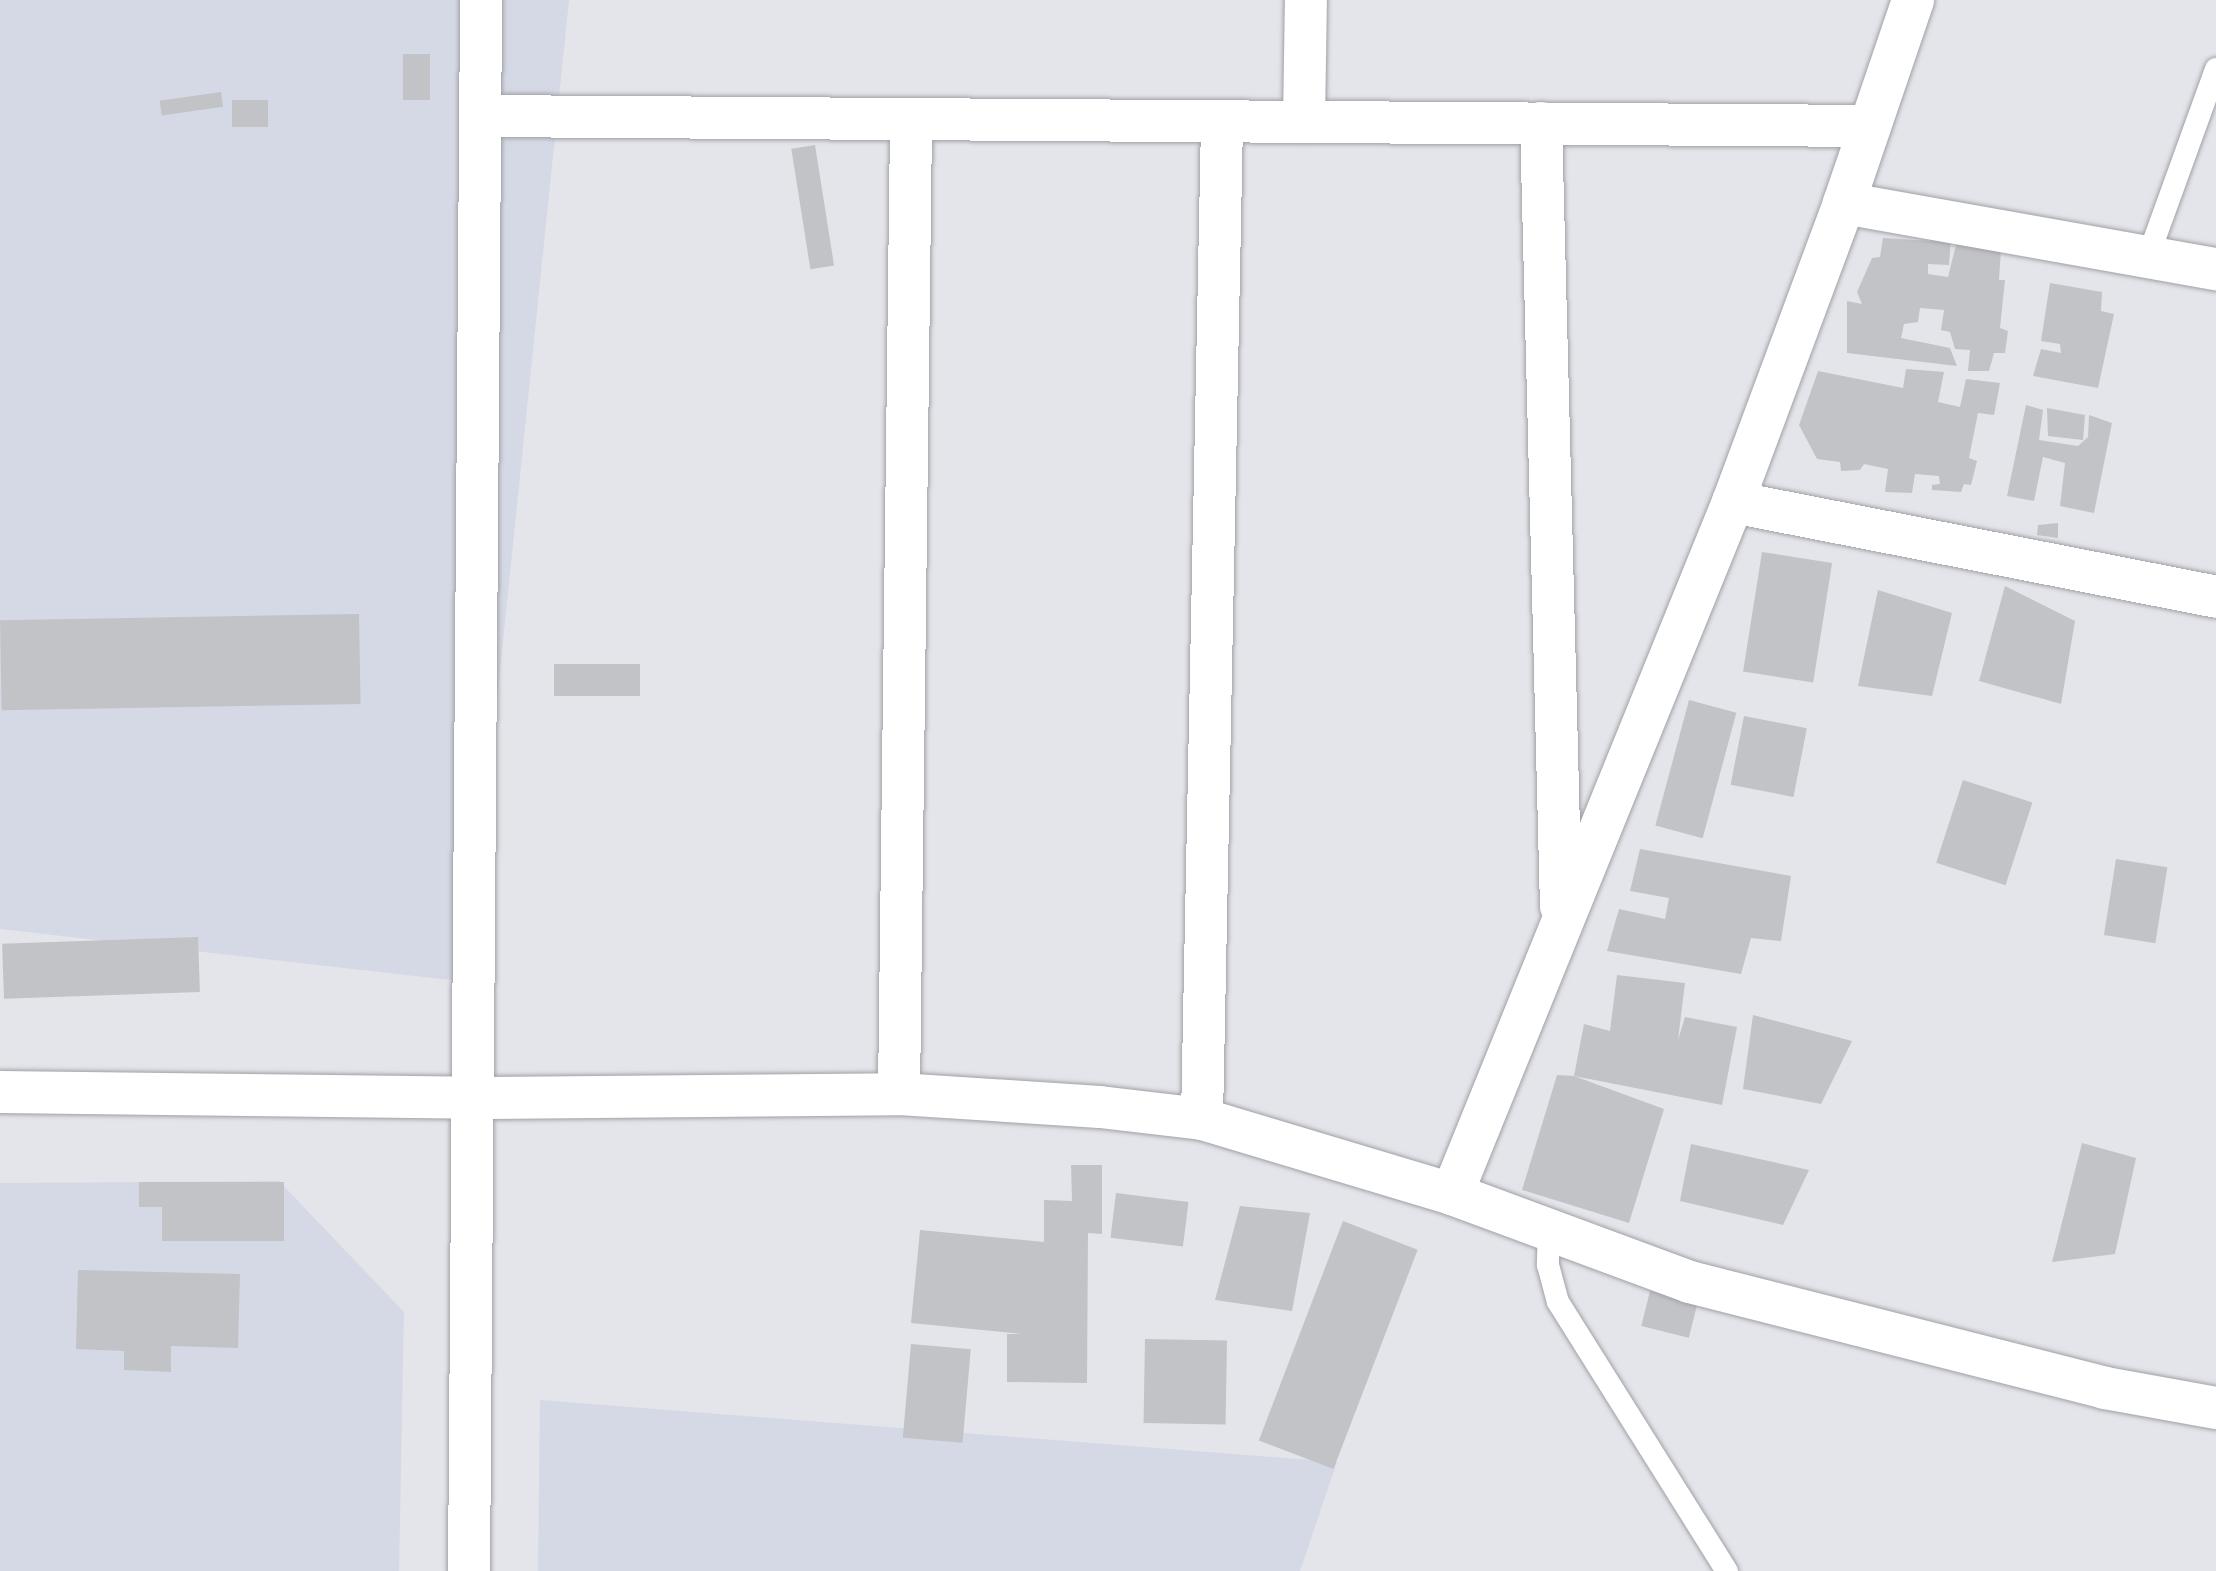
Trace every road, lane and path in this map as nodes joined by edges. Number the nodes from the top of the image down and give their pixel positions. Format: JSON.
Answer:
{"nodes":[{"id":1,"x":481,"y":0,"type":"edge"},
{"id":2,"x":1306,"y":0,"type":"edge"},
{"id":3,"x":1913,"y":0,"type":"edge"},
{"id":4,"x":2216,"y":69,"type":"edge"},
{"id":5,"x":480,"y":116,"type":"junction"},
{"id":6,"x":911,"y":119,"type":"junction"},
{"id":7,"x":1222,"y":121,"type":"junction"},
{"id":8,"x":1304,"y":122,"type":"junction"},
{"id":9,"x":1541,"y":123,"type":"junction"},
{"id":10,"x":1870,"y":126,"type":"junction"},
{"id":11,"x":1844,"y":203,"type":"junction"},
{"id":12,"x":2148,"y":257,"type":"junction"},
{"id":13,"x":2216,"y":269,"type":"edge"},
{"id":14,"x":1733,"y":502,"type":"junction"},
{"id":15,"x":2216,"y":597,"type":"edge"},
{"id":16,"x":1561,"y":924,"type":"junction"},
{"id":17,"x":0,"y":1092,"type":"edge"},
{"id":18,"x":899,"y":1094,"type":"junction"},
{"id":19,"x":474,"y":1098,"type":"junction"},
{"id":20,"x":1202,"y":1119,"type":"junction"},
{"id":21,"x":1452,"y":1194,"type":"junction"},
{"id":22,"x":1549,"y":1230,"type":"junction"},
{"id":23,"x":2216,"y":1408,"type":"edge"},
{"id":24,"x":469,"y":1571,"type":"edge"},
{"id":25,"x":1727,"y":1571,"type":"edge"}],
"edges":[{"from":1,"to":5,"type":"street"},
{"from":2,"to":8,"type":"street"},
{"from":3,"to":10,"type":"street"},
{"from":4,"to":12,"type":"lane"},
{"from":5,"to":6,"type":"street"},
{"from":5,"to":19,"type":"street"},
{"from":6,"to":7,"type":"street"},
{"from":6,"to":18,"type":"street"},
{"from":7,"to":8,"type":"street"},
{"from":7,"to":20,"type":"street"},
{"from":8,"to":9,"type":"street"},
{"from":9,"to":10,"type":"street"},
{"from":9,"to":16,"type":"street"},
{"from":10,"to":11,"type":"street"},
{"from":11,"to":12,"type":"street"},
{"from":11,"to":14,"type":"street"},
{"from":12,"to":13,"type":"street"},
{"from":14,"to":15,"type":"street"},
{"from":14,"to":16,"type":"street"},
{"from":16,"to":21,"type":"street"},
{"from":17,"to":19,"type":"street"},
{"from":18,"to":19,"type":"street"},
{"from":18,"to":20,"type":"street"},
{"from":19,"to":24,"type":"street"},
{"from":20,"to":21,"type":"street"},
{"from":21,"to":22,"type":"street"},
{"from":22,"to":23,"type":"street"},
{"from":22,"to":25,"type":"lane"}]}
